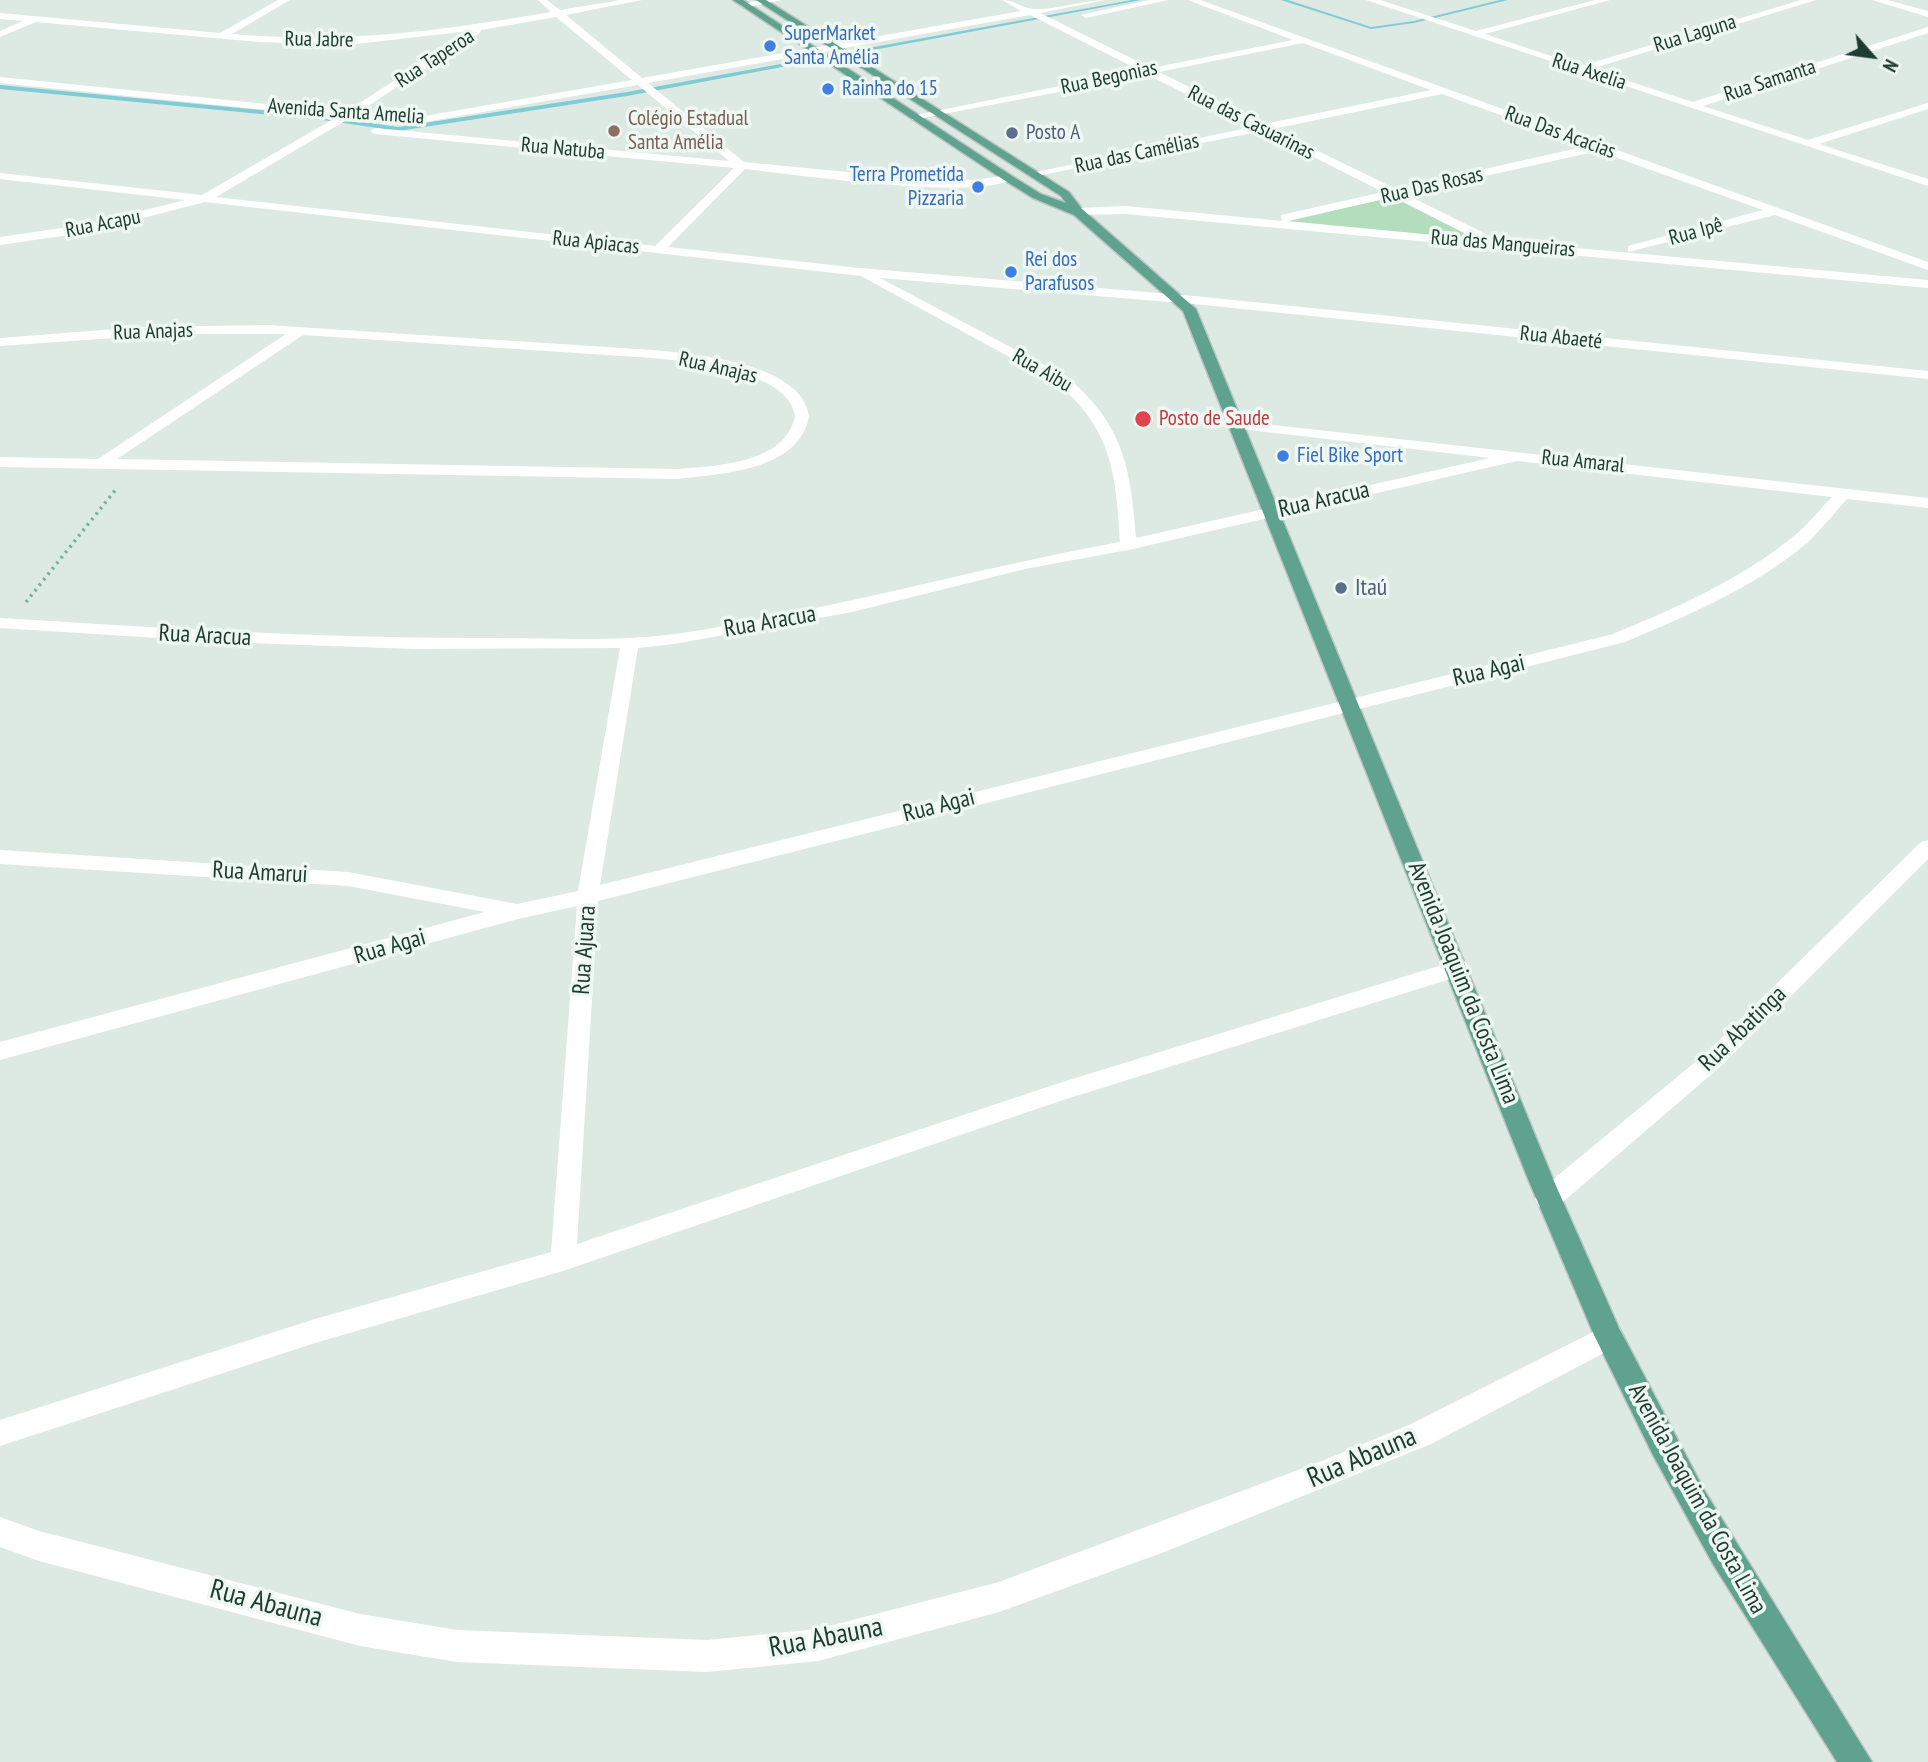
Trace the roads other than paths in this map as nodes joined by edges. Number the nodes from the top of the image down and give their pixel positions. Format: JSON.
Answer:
{"nodes":[{"id":1,"x":285,"y":0,"type":"edge"},
{"id":2,"x":542,"y":0,"type":"edge"},
{"id":3,"x":637,"y":0,"type":"edge"},
{"id":4,"x":778,"y":0,"type":"edge"},
{"id":5,"x":1006,"y":0,"type":"edge"},
{"id":6,"x":1101,"y":0,"type":"edge"},
{"id":7,"x":1163,"y":0,"type":"edge"},
{"id":8,"x":1192,"y":0,"type":"edge"},
{"id":9,"x":1371,"y":0,"type":"edge"},
{"id":10,"x":1396,"y":0,"type":"edge"},
{"id":11,"x":1606,"y":0,"type":"edge"},
{"id":12,"x":1811,"y":0,"type":"edge"},
{"id":13,"x":1877,"y":0,"type":"edge"},
{"id":14,"x":762,"y":1,"type":"edge"},
{"id":15,"x":741,"y":3,"type":"edge"},
{"id":16,"x":1382,"y":4,"type":"junction"},
{"id":17,"x":1030,"y":12,"type":"junction"},
{"id":18,"x":556,"y":13,"type":"junction"},
{"id":19,"x":1928,"y":14,"type":"edge"},
{"id":20,"x":0,"y":16,"type":"edge"},
{"id":21,"x":1075,"y":17,"type":"dead end"},
{"id":22,"x":35,"y":19,"type":"junction"},
{"id":23,"x":1062,"y":19,"type":"dead end"},
{"id":24,"x":1050,"y":21,"type":"junction"},
{"id":25,"x":1037,"y":24,"type":"dead end"},
{"id":26,"x":485,"y":26,"type":"junction"},
{"id":27,"x":1928,"y":30,"type":"edge"},
{"id":28,"x":0,"y":34,"type":"edge"},
{"id":29,"x":1476,"y":34,"type":"junction"},
{"id":30,"x":223,"y":36,"type":"junction"},
{"id":31,"x":1304,"y":40,"type":"junction"},
{"id":32,"x":836,"y":48,"type":"junction"},
{"id":33,"x":863,"y":55,"type":"dead end"},
{"id":34,"x":814,"y":57,"type":"junction"},
{"id":35,"x":850,"y":57,"type":"junction"},
{"id":36,"x":827,"y":61,"type":"junction"},
{"id":37,"x":1580,"y":69,"type":"junction"},
{"id":38,"x":1146,"y":70,"type":"junction"},
{"id":39,"x":0,"y":80,"type":"edge"},
{"id":40,"x":641,"y":82,"type":"junction"},
{"id":41,"x":668,"y":90,"type":"dead end"},
{"id":42,"x":1443,"y":90,"type":"junction"},
{"id":43,"x":654,"y":92,"type":"junction"},
{"id":44,"x":642,"y":94,"type":"dead end"},
{"id":45,"x":1692,"y":106,"type":"junction"},
{"id":46,"x":1928,"y":106,"type":"edge"},
{"id":47,"x":939,"y":114,"type":"junction"},
{"id":48,"x":348,"y":115,"type":"junction"},
{"id":49,"x":916,"y":118,"type":"junction"},
{"id":50,"x":305,"y":125,"type":"dead end"},
{"id":51,"x":328,"y":127,"type":"junction"},
{"id":52,"x":463,"y":127,"type":"dead end"},
{"id":53,"x":1261,"y":128,"type":"junction"},
{"id":54,"x":354,"y":129,"type":"dead end"},
{"id":55,"x":367,"y":130,"type":"dead end"},
{"id":56,"x":418,"y":135,"type":"junction"},
{"id":57,"x":1807,"y":144,"type":"junction"},
{"id":58,"x":1600,"y":147,"type":"junction"},
{"id":59,"x":742,"y":166,"type":"junction"},
{"id":60,"x":0,"y":176,"type":"edge"},
{"id":61,"x":1036,"y":176,"type":"junction"},
{"id":62,"x":1007,"y":178,"type":"junction"},
{"id":63,"x":1928,"y":183,"type":"edge"},
{"id":64,"x":1395,"y":195,"type":"junction"},
{"id":65,"x":204,"y":199,"type":"junction"},
{"id":66,"x":1775,"y":211,"type":"junction"},
{"id":67,"x":1078,"y":212,"type":"junction"},
{"id":68,"x":1263,"y":222,"type":"junction"},
{"id":69,"x":0,"y":241,"type":"edge"},
{"id":70,"x":1497,"y":244,"type":"junction"},
{"id":71,"x":659,"y":250,"type":"junction"},
{"id":72,"x":1618,"y":253,"type":"junction"},
{"id":73,"x":1928,"y":266,"type":"edge"},
{"id":74,"x":859,"y":272,"type":"junction"},
{"id":75,"x":1928,"y":284,"type":"edge"},
{"id":76,"x":1187,"y":300,"type":"junction"},
{"id":77,"x":298,"y":332,"type":"junction"},
{"id":78,"x":0,"y":342,"type":"edge"},
{"id":79,"x":1928,"y":375,"type":"edge"},
{"id":80,"x":1237,"y":425,"type":"junction"},
{"id":81,"x":1524,"y":455,"type":"junction"},
{"id":82,"x":0,"y":462,"type":"edge"},
{"id":83,"x":102,"y":463,"type":"junction"},
{"id":84,"x":1843,"y":494,"type":"junction"},
{"id":85,"x":1928,"y":503,"type":"edge"},
{"id":86,"x":1272,"y":512,"type":"junction"},
{"id":87,"x":1128,"y":545,"type":"junction"},
{"id":88,"x":4,"y":624,"type":"edge"},
{"id":89,"x":630,"y":643,"type":"junction"},
{"id":90,"x":1349,"y":703,"type":"junction"},
{"id":91,"x":1928,"y":847,"type":"edge"},
{"id":92,"x":0,"y":857,"type":"edge"},
{"id":93,"x":589,"y":896,"type":"junction"},
{"id":94,"x":517,"y":911,"type":"junction"},
{"id":95,"x":1458,"y":968,"type":"junction"},
{"id":96,"x":0,"y":1051,"type":"edge"},
{"id":97,"x":1548,"y":1199,"type":"junction"},
{"id":98,"x":563,"y":1260,"type":"junction"},
{"id":99,"x":1609,"y":1336,"type":"junction"},
{"id":100,"x":0,"y":1433,"type":"edge"},
{"id":101,"x":0,"y":1532,"type":"edge"},
{"id":102,"x":1856,"y":1762,"type":"edge"}],
"edges":[{"from":1,"to":30,"type":"street"},
{"from":2,"to":18,"type":"street"},
{"from":3,"to":18,"type":"street","name":"Rua Jabre"},
{"from":4,"to":14,"type":"street"},
{"from":5,"to":17,"type":"street","name":"Rua das Casuarinas"},
{"from":6,"to":17,"type":"street"},
{"from":7,"to":21,"type":"street"},
{"from":8,"to":31,"type":"street","name":"Rua Das Acacias"},
{"from":9,"to":16,"type":"street","name":"Rua Axelia"},
{"from":10,"to":16,"type":"street"},
{"from":11,"to":29,"type":"street"},
{"from":12,"to":37,"type":"street","name":"Rua Laguna"},
{"from":13,"to":19,"type":"street"},
{"from":14,"to":15,"type":"street"},
{"from":14,"to":32,"type":"main road","name":"Avenida Joaquim da Costa Lima"},
{"from":15,"to":34,"type":"main road"},
{"from":16,"to":29,"type":"street","name":"Rua Axelia"},
{"from":17,"to":24,"type":"street","name":"Rua das Casuarinas"},
{"from":17,"to":32,"type":"street"},
{"from":18,"to":26,"type":"street","name":"Rua Jabre"},
{"from":18,"to":40,"type":"street"},
{"from":20,"to":22,"type":"street","name":"Rua Jabre"},
{"from":22,"to":28,"type":"street"},
{"from":22,"to":30,"type":"street","name":"Rua Jabre"},
{"from":23,"to":24,"type":"street"},
{"from":24,"to":25,"type":"street"},
{"from":24,"to":38,"type":"street","name":"Rua das Casuarinas"},
{"from":26,"to":30,"type":"street","name":"Rua Jabre"},
{"from":26,"to":48,"type":"street","name":"Rua Taperoa"},
{"from":27,"to":45,"type":"street","name":"Rua Samanta"},
{"from":29,"to":37,"type":"street","name":"Rua Axelia"},
{"from":31,"to":38,"type":"street","name":"Rua Begonias"},
{"from":31,"to":42,"type":"street","name":"Rua Das Acacias"},
{"from":32,"to":34,"type":"street"},
{"from":32,"to":35,"type":"main road","name":"Avenida Joaquim da Costa Lima"},
{"from":33,"to":35,"type":"street","name":"Avenida Santa Amelia"},
{"from":34,"to":36,"type":"street","name":"Avenida Santa Amelia"},
{"from":34,"to":40,"type":"street","name":"Avenida Santa Amelia"},
{"from":35,"to":36,"type":"street","name":"Avenida Santa Amelia"},
{"from":35,"to":47,"type":"main road","name":"Avenida Joaquim da Costa Lima"},
{"from":36,"to":49,"type":"main road","name":"Avenida Joaquim da Costa Lima"},
{"from":37,"to":45,"type":"street","name":"Rua Axelia"},
{"from":38,"to":47,"type":"street","name":"Rua Begonias"},
{"from":38,"to":53,"type":"street","name":"Rua das Casuarinas"},
{"from":39,"to":48,"type":"street","name":"Avenida Santa Amelia"},
{"from":40,"to":43,"type":"street"},
{"from":40,"to":48,"type":"street","name":"Avenida Santa Amelia"},
{"from":41,"to":43,"type":"street"},
{"from":42,"to":53,"type":"street","name":"Rua das Camélias"},
{"from":42,"to":58,"type":"street","name":"Rua Das Acacias"},
{"from":43,"to":44,"type":"street"},
{"from":43,"to":59,"type":"street"},
{"from":45,"to":57,"type":"street","name":"Rua Axelia"},
{"from":46,"to":57,"type":"street"},
{"from":47,"to":49,"type":"street","name":"Rua Begonias"},
{"from":47,"to":61,"type":"main road","name":"Avenida Joaquim da Costa Lima"},
{"from":48,"to":51,"type":"street","name":"Rua Taperoa"},
{"from":49,"to":62,"type":"main road","name":"Avenida Joaquim da Costa Lima"},
{"from":50,"to":51,"type":"street","name":"Avenida Santa Amelia"},
{"from":51,"to":54,"type":"street"},
{"from":51,"to":65,"type":"street","name":"Rua Taperoa"},
{"from":52,"to":56,"type":"street","name":"Avenida Santa Amelia"},
{"from":53,"to":61,"type":"street","name":"Rua das Camélias"},
{"from":53,"to":64,"type":"street","name":"Rua das Casuarinas"},
{"from":55,"to":56,"type":"street","name":"Rua Natuba"},
{"from":56,"to":59,"type":"street","name":"Rua Natuba"},
{"from":57,"to":63,"type":"street","name":"Rua Axelia"},
{"from":58,"to":64,"type":"street","name":"Rua Das Rosas"},
{"from":58,"to":66,"type":"street","name":"Rua Das Acacias"},
{"from":59,"to":62,"type":"street","name":"Rua Natuba"},
{"from":59,"to":71,"type":"street"},
{"from":60,"to":65,"type":"street","name":"Rua Apiacas"},
{"from":61,"to":67,"type":"main road","name":"Avenida Joaquim da Costa Lima"},
{"from":62,"to":67,"type":"main road","name":"Avenida Joaquim da Costa Lima"},
{"from":64,"to":68,"type":"street","name":"Rua Das Rosas"},
{"from":64,"to":70,"type":"street","name":"Rua das Casuarinas"},
{"from":65,"to":69,"type":"street","name":"Rua Acapu"},
{"from":65,"to":71,"type":"street","name":"Rua Apiacas"},
{"from":66,"to":72,"type":"street","name":"Rua Ipê"},
{"from":66,"to":73,"type":"street","name":"Rua Das Acacias"},
{"from":67,"to":68,"type":"street","name":"Rua das Mangueiras"},
{"from":67,"to":76,"type":"main road","name":"Avenida Joaquim da Costa Lima"},
{"from":68,"to":70,"type":"street","name":"Rua das Mangueiras"},
{"from":70,"to":72,"type":"street","name":"Rua das Mangueiras"},
{"from":71,"to":74,"type":"street","name":"Rua Apiacas"},
{"from":72,"to":75,"type":"street","name":"Rua das Mangueiras"},
{"from":74,"to":76,"type":"street","name":"Rua Apiacas"},
{"from":74,"to":87,"type":"street","name":"Rua Aibu"},
{"from":76,"to":79,"type":"street","name":"Rua Abaeté"},
{"from":76,"to":80,"type":"main road","name":"Avenida Joaquim da Costa Lima"},
{"from":77,"to":78,"type":"street","name":"Rua Anajas"},
{"from":77,"to":83,"type":"street"},
{"from":77,"to":83,"type":"street","name":"Rua Anajas"},
{"from":80,"to":81,"type":"street","name":"Rua Amaral"},
{"from":80,"to":86,"type":"main road","name":"Avenida Joaquim da Costa Lima"},
{"from":81,"to":84,"type":"street","name":"Rua Amaral"},
{"from":81,"to":86,"type":"street","name":"Rua Aracua"},
{"from":82,"to":83,"type":"street","name":"Rua Anajas"},
{"from":84,"to":85,"type":"street","name":"Rua Amaral"},
{"from":84,"to":90,"type":"street","name":"Rua Agai"},
{"from":86,"to":87,"type":"street","name":"Rua Aracua"},
{"from":86,"to":90,"type":"main road","name":"Avenida Joaquim da Costa Lima"},
{"from":87,"to":89,"type":"street","name":"Rua Aracua"},
{"from":88,"to":89,"type":"street","name":"Rua Aracua"},
{"from":89,"to":93,"type":"street","name":"Rua Ajuara"},
{"from":90,"to":93,"type":"street","name":"Rua Agai"},
{"from":90,"to":95,"type":"main road","name":"Avenida Joaquim da Costa Lima"},
{"from":91,"to":97,"type":"street","name":"Rua Abatinga"},
{"from":92,"to":94,"type":"street","name":"Rua Amarui"},
{"from":93,"to":94,"type":"street","name":"Rua Agai"},
{"from":93,"to":98,"type":"street","name":"Rua Ajuara"},
{"from":94,"to":96,"type":"street","name":"Rua Agai"},
{"from":95,"to":97,"type":"main road","name":"Avenida Joaquim da Costa Lima"},
{"from":95,"to":98,"type":"street"},
{"from":97,"to":99,"type":"main road","name":"Avenida Joaquim da Costa Lima"},
{"from":98,"to":100,"type":"street"},
{"from":99,"to":101,"type":"street","name":"Rua Abauna"},
{"from":99,"to":102,"type":"main road","name":"Avenida Joaquim da Costa Lima"}]}
